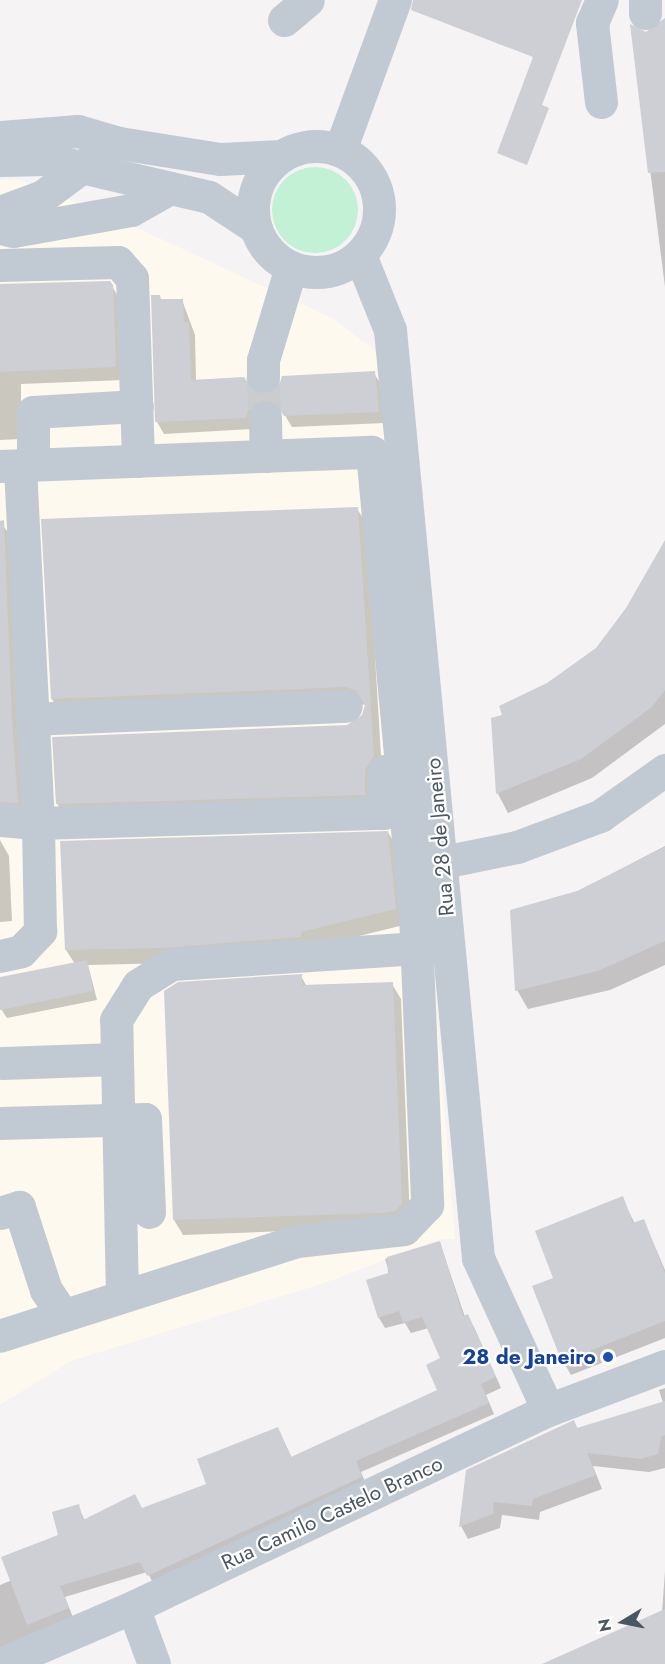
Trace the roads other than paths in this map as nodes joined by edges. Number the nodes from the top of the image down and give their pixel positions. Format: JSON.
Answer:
{"nodes":[{"id":1,"x":395,"y":0,"type":"edge"},
{"id":2,"x":602,"y":0,"type":"edge"},
{"id":3,"x":601,"y":102,"type":"dead end"},
{"id":4,"x":0,"y":137,"type":"edge"},
{"id":5,"x":118,"y":143,"type":"junction"},
{"id":6,"x":340,"y":150,"type":"junction"},
{"id":7,"x":282,"y":156,"type":"junction"},
{"id":8,"x":0,"y":160,"type":"edge"},
{"id":9,"x":79,"y":166,"type":"junction"},
{"id":10,"x":170,"y":188,"type":"junction"},
{"id":11,"x":0,"y":212,"type":"edge"},
{"id":12,"x":0,"y":228,"type":"edge"},
{"id":13,"x":256,"y":228,"type":"junction"},
{"id":14,"x":360,"y":255,"type":"junction"},
{"id":15,"x":0,"y":265,"type":"edge"},
{"id":16,"x":291,"y":267,"type":"junction"},
{"id":17,"x":263,"y":376,"type":"tunnel mouth"},
{"id":18,"x":136,"y":406,"type":"junction"},
{"id":19,"x":265,"y":417,"type":"tunnel mouth"},
{"id":20,"x":266,"y":456,"type":"junction"},
{"id":21,"x":138,"y":461,"type":"junction"},
{"id":22,"x":18,"y":465,"type":"edge"},
{"id":23,"x":346,"y":706,"type":"dead end"},
{"id":24,"x":31,"y":719,"type":"junction"},
{"id":25,"x":399,"y":728,"type":"junction"},
{"id":26,"x":665,"y":770,"type":"edge"},
{"id":27,"x":0,"y":820,"type":"edge"},
{"id":28,"x":38,"y":823,"type":"junction"},
{"id":29,"x":443,"y":862,"type":"junction"},
{"id":30,"x":418,"y":948,"type":"junction"},
{"id":31,"x":0,"y":956,"type":"edge"},
{"id":32,"x":116,"y":1059,"type":"junction"},
{"id":33,"x":3,"y":1063,"type":"dead end"},
{"id":34,"x":117,"y":1119,"type":"junction"},
{"id":35,"x":0,"y":1123,"type":"edge"},
{"id":36,"x":149,"y":1212,"type":"dead end"},
{"id":37,"x":0,"y":1213,"type":"edge"},
{"id":38,"x":122,"y":1296,"type":"junction"},
{"id":39,"x":63,"y":1315,"type":"junction"},
{"id":40,"x":0,"y":1336,"type":"edge"},
{"id":41,"x":665,"y":1366,"type":"edge"},
{"id":42,"x":548,"y":1410,"type":"junction"},
{"id":43,"x":133,"y":1607,"type":"junction"},
{"id":44,"x":0,"y":1664,"type":"edge"},
{"id":45,"x":154,"y":1664,"type":"edge"}],
"edges":[{"from":1,"to":6,"type":"street"},
{"from":2,"to":3,"type":"street"},
{"from":4,"to":5,"type":"street"},
{"from":5,"to":7,"type":"street"},
{"from":5,"to":9,"type":"street"},
{"from":6,"to":7,"type":"street"},
{"from":6,"to":14,"type":"street"},
{"from":7,"to":13,"type":"street"},
{"from":8,"to":9,"type":"street"},
{"from":9,"to":10,"type":"street"},
{"from":9,"to":11,"type":"street"},
{"from":10,"to":12,"type":"street"},
{"from":10,"to":13,"type":"street"},
{"from":13,"to":16,"type":"street"},
{"from":14,"to":16,"type":"street"},
{"from":14,"to":29,"type":"street","name":"Rua 28 de Janeiro"},
{"from":15,"to":18,"type":"street"},
{"from":16,"to":17,"type":"street"},
{"from":18,"to":21,"type":"street"},
{"from":18,"to":22,"type":"street"},
{"from":19,"to":20,"type":"street"},
{"from":20,"to":21,"type":"street"},
{"from":20,"to":25,"type":"street"},
{"from":21,"to":22,"type":"street"},
{"from":22,"to":24,"type":"street"},
{"from":23,"to":24,"type":"street"},
{"from":24,"to":28,"type":"street"},
{"from":25,"to":28,"type":"street"},
{"from":25,"to":30,"type":"street"},
{"from":26,"to":29,"type":"street"},
{"from":27,"to":28,"type":"street"},
{"from":28,"to":31,"type":"street"},
{"from":29,"to":42,"type":"street","name":"Rua 28 de Janeiro"},
{"from":30,"to":32,"type":"street"},
{"from":30,"to":38,"type":"street"},
{"from":32,"to":33,"type":"street"},
{"from":32,"to":34,"type":"street"},
{"from":34,"to":35,"type":"street"},
{"from":34,"to":36,"type":"street"},
{"from":34,"to":38,"type":"street"},
{"from":37,"to":39,"type":"street"},
{"from":38,"to":39,"type":"street"},
{"from":39,"to":40,"type":"street"},
{"from":41,"to":42,"type":"street","name":"Rua Camilo Castelo Branco"},
{"from":42,"to":43,"type":"street","name":"Rua Camilo Castelo Branco"},
{"from":43,"to":44,"type":"street","name":"Rua Camilo Castelo Branco"},
{"from":43,"to":45,"type":"street"}]}
